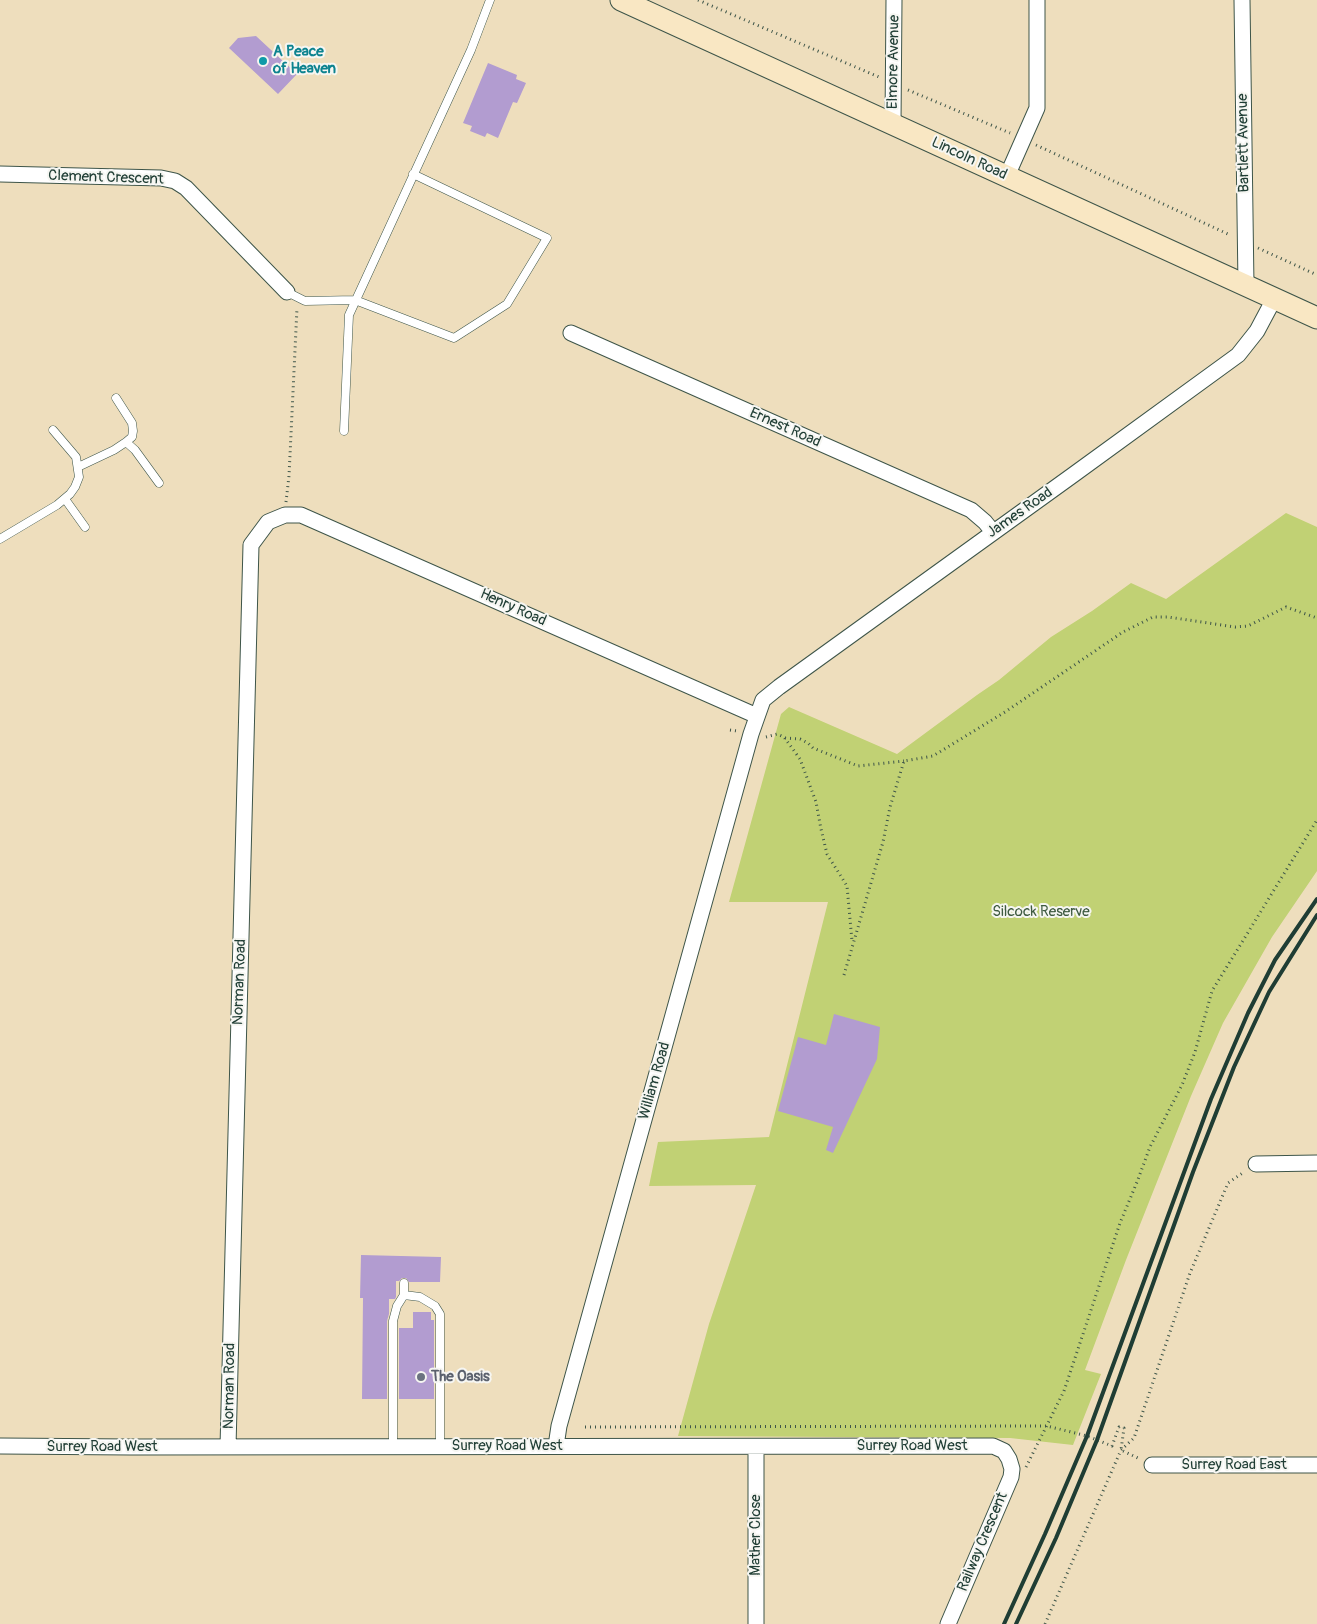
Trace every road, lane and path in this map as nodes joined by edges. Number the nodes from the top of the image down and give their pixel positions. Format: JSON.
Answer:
{"nodes":[{"id":1,"x":490,"y":0,"type":"edge"},
{"id":2,"x":621,"y":0,"type":"edge"},
{"id":3,"x":894,"y":0,"type":"edge"},
{"id":4,"x":1037,"y":0,"type":"edge"},
{"id":5,"x":1242,"y":0,"type":"edge"},
{"id":6,"x":893,"y":124,"type":"junction"},
{"id":7,"x":0,"y":174,"type":"edge"},
{"id":8,"x":413,"y":174,"type":"junction"},
{"id":9,"x":1007,"y":176,"type":"junction"},
{"id":10,"x":1246,"y":286,"type":"junction"},
{"id":11,"x":286,"y":292,"type":"junction"},
{"id":12,"x":1274,"y":299,"type":"junction"},
{"id":13,"x":355,"y":300,"type":"junction"},
{"id":14,"x":1317,"y":318,"type":"edge"},
{"id":15,"x":571,"y":333,"type":"dead end"},
{"id":16,"x":116,"y":398,"type":"dead end"},
{"id":17,"x":53,"y":430,"type":"dead end"},
{"id":18,"x":344,"y":431,"type":"dead end"},
{"id":19,"x":126,"y":442,"type":"junction"},
{"id":20,"x":78,"y":467,"type":"junction"},
{"id":21,"x":159,"y":484,"type":"dead end"},
{"id":22,"x":65,"y":499,"type":"junction"},
{"id":23,"x":285,"y":515,"type":"junction"},
{"id":24,"x":84,"y":527,"type":"dead end"},
{"id":25,"x":993,"y":532,"type":"junction"},
{"id":26,"x":0,"y":539,"type":"edge"},
{"id":27,"x":1317,"y":618,"type":"edge"},
{"id":28,"x":757,"y":716,"type":"junction"},
{"id":29,"x":730,"y":730,"type":"dead end"},
{"id":30,"x":751,"y":734,"type":"junction"},
{"id":31,"x":784,"y":738,"type":"junction"},
{"id":32,"x":904,"y":761,"type":"junction"},
{"id":33,"x":1317,"y":820,"type":"edge"},
{"id":34,"x":852,"y":944,"type":"junction"},
{"id":35,"x":844,"y":975,"type":"dead end"},
{"id":36,"x":1317,"y":1163,"type":"edge"},
{"id":37,"x":1256,"y":1164,"type":"joint"},
{"id":38,"x":404,"y":1283,"type":"dead end"},
{"id":39,"x":404,"y":1295,"type":"junction"},
{"id":40,"x":1047,"y":1426,"type":"junction"},
{"id":41,"x":585,"y":1427,"type":"dead end"},
{"id":42,"x":0,"y":1446,"type":"edge"},
{"id":43,"x":393,"y":1446,"type":"junction"},
{"id":44,"x":440,"y":1446,"type":"junction"},
{"id":45,"x":556,"y":1446,"type":"junction"},
{"id":46,"x":756,"y":1446,"type":"junction"},
{"id":47,"x":228,"y":1447,"type":"junction"},
{"id":48,"x":1121,"y":1450,"type":"junction"},
{"id":49,"x":1009,"y":1459,"type":"joint"},
{"id":50,"x":1152,"y":1465,"type":"joint"},
{"id":51,"x":1317,"y":1465,"type":"edge"},
{"id":52,"x":1011,"y":1477,"type":"junction"},
{"id":53,"x":756,"y":1624,"type":"edge"},
{"id":54,"x":948,"y":1624,"type":"edge"},
{"id":55,"x":1045,"y":1624,"type":"edge"}],
"edges":[{"from":1,"to":8,"type":"lane"},
{"from":2,"to":6,"type":"main road","name":"Lincoln Road"},
{"from":3,"to":6,"type":"street","name":"Elmore Avenue"},
{"from":4,"to":9,"type":"street"},
{"from":5,"to":10,"type":"street","name":"Bartlett Avenue"},
{"from":6,"to":9,"type":"main road","name":"Lincoln Road"},
{"from":7,"to":11,"type":"street","name":"Clement Crescent"},
{"from":8,"to":13,"type":"lane"},
{"from":8,"to":13,"type":"lane"},
{"from":9,"to":10,"type":"main road","name":"Lincoln Road"},
{"from":10,"to":12,"type":"main road","name":"Lincoln Road"},
{"from":11,"to":13,"type":"lane"},
{"from":11,"to":23,"type":"path"},
{"from":12,"to":14,"type":"main road","name":"Lincoln Road"},
{"from":12,"to":25,"type":"street","name":"James Road"},
{"from":13,"to":18,"type":"lane"},
{"from":15,"to":25,"type":"street","name":"Ernest Road"},
{"from":16,"to":19,"type":"lane"},
{"from":17,"to":20,"type":"lane"},
{"from":19,"to":20,"type":"lane"},
{"from":19,"to":21,"type":"lane"},
{"from":20,"to":22,"type":"lane"},
{"from":22,"to":24,"type":"lane"},
{"from":22,"to":26,"type":"lane"},
{"from":23,"to":28,"type":"street","name":"Henry Road"},
{"from":23,"to":47,"type":"street","name":"Norman Road"},
{"from":25,"to":28,"type":"street","name":"James Road"},
{"from":27,"to":32,"type":"path"},
{"from":28,"to":30,"type":"street","name":"William Road"},
{"from":29,"to":30,"type":"path"},
{"from":30,"to":31,"type":"path"},
{"from":30,"to":45,"type":"street","name":"William Road"},
{"from":31,"to":32,"type":"path"},
{"from":31,"to":34,"type":"path"},
{"from":32,"to":34,"type":"path"},
{"from":33,"to":40,"type":"path"},
{"from":34,"to":35,"type":"path"},
{"from":36,"to":37,"type":"street"},
{"from":37,"to":48,"type":"path"},
{"from":38,"to":39,"type":"lane"},
{"from":39,"to":43,"type":"lane"},
{"from":39,"to":44,"type":"lane"},
{"from":40,"to":41,"type":"path"},
{"from":40,"to":48,"type":"path"},
{"from":40,"to":52,"type":"path"},
{"from":42,"to":47,"type":"street","name":"Surrey Road West"},
{"from":43,"to":44,"type":"street","name":"Surrey Road West"},
{"from":43,"to":47,"type":"street","name":"Surrey Road West"},
{"from":44,"to":45,"type":"street","name":"Surrey Road West"},
{"from":45,"to":46,"type":"street","name":"Surrey Road West"},
{"from":46,"to":49,"type":"street","name":"Surrey Road West"},
{"from":46,"to":53,"type":"street","name":"Mather Close"},
{"from":48,"to":50,"type":"path"},
{"from":48,"to":55,"type":"path"},
{"from":49,"to":52,"type":"street","name":"Railway Crescent"},
{"from":50,"to":51,"type":"street","name":"Surrey Road East"},
{"from":52,"to":54,"type":"street","name":"Railway Crescent"}]}
